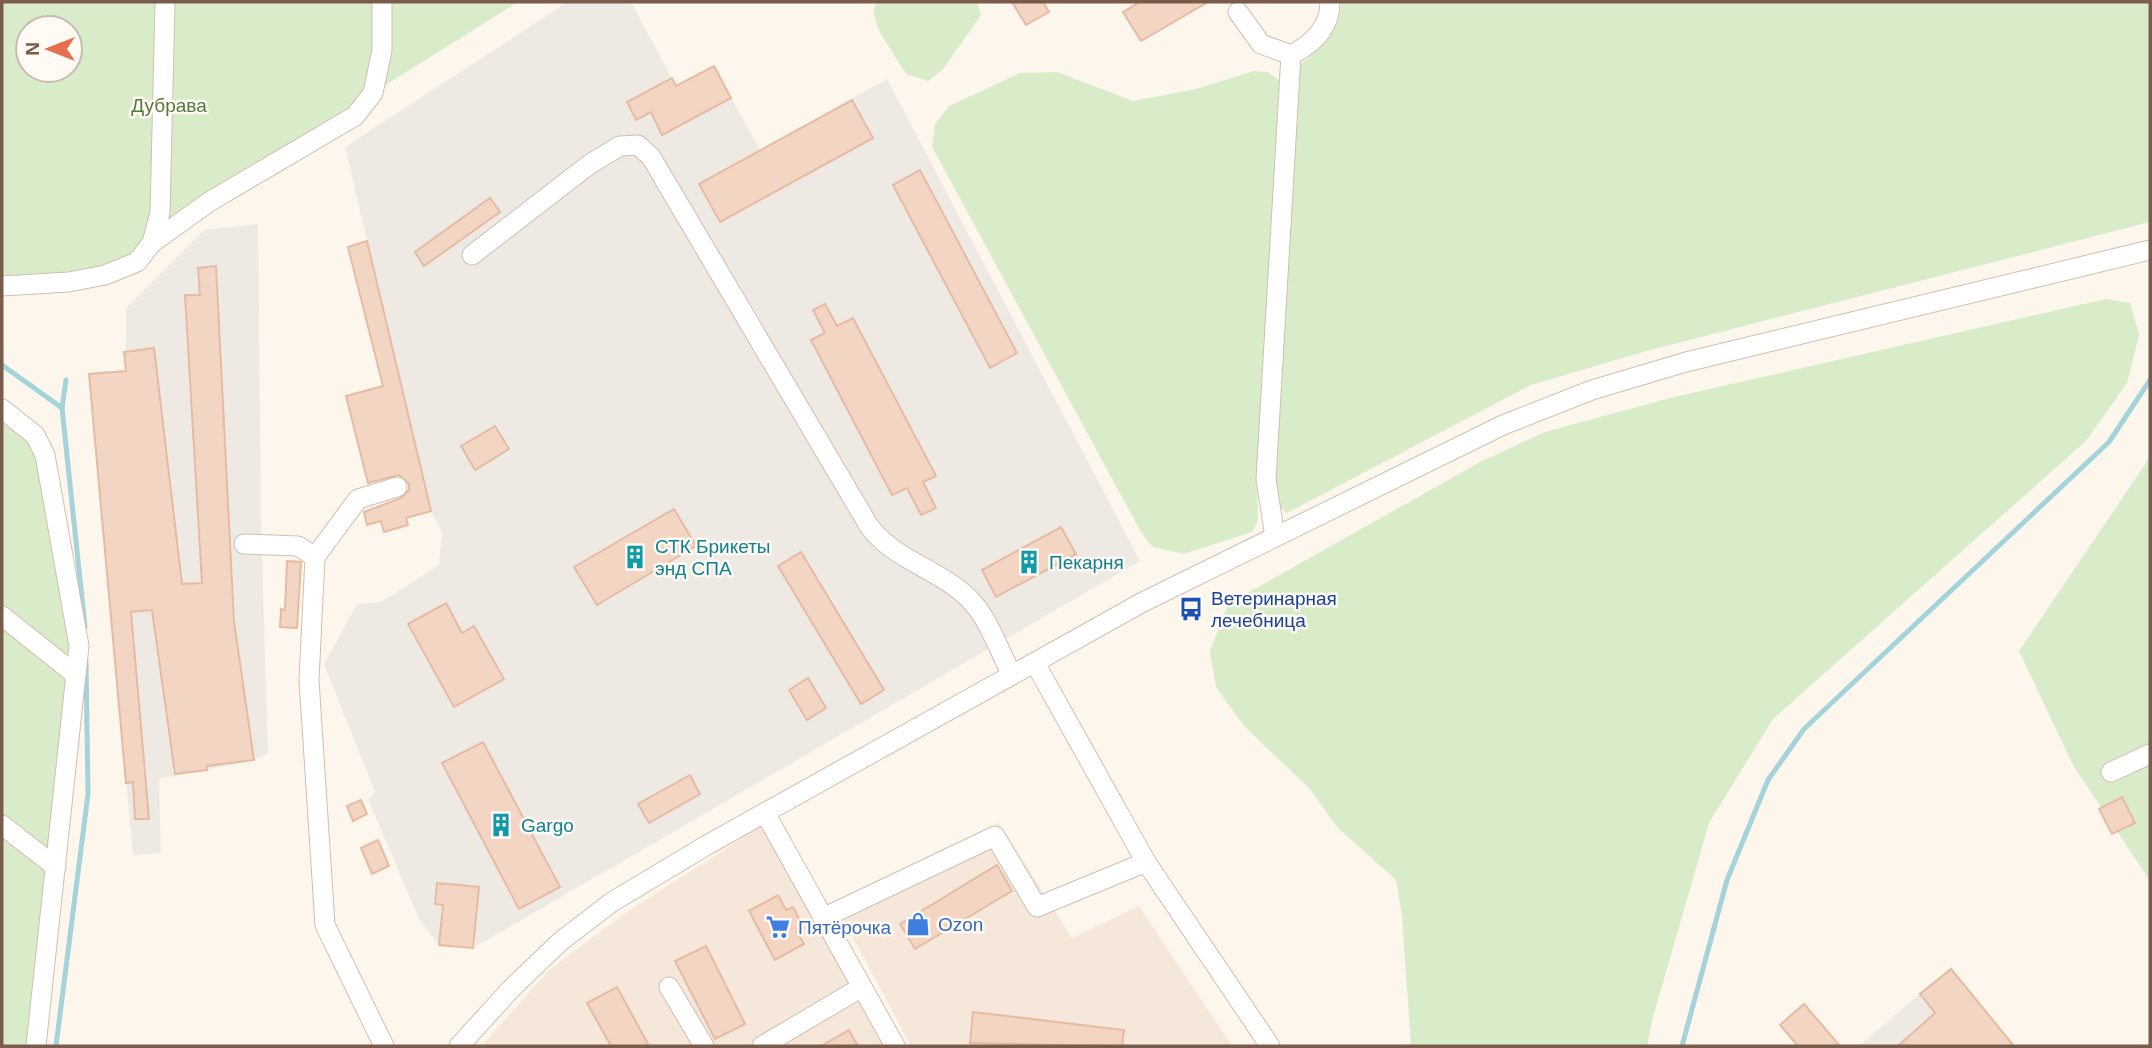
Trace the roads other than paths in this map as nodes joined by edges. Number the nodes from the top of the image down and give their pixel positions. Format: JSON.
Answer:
{"nodes":[{"id":1,"x":166,"y":2,"type":"edge"},
{"id":2,"x":383,"y":2,"type":"edge"},
{"id":3,"x":1330,"y":2,"type":"edge"},
{"id":4,"x":1238,"y":12,"type":"dead end"},
{"id":5,"x":1291,"y":55,"type":"junction"},
{"id":6,"x":152,"y":243,"type":"junction"},
{"id":7,"x":2150,"y":250,"type":"edge"},
{"id":8,"x":472,"y":255,"type":"dead end"},
{"id":9,"x":2,"y":286,"type":"edge"},
{"id":10,"x":2,"y":409,"type":"edge"},
{"id":11,"x":397,"y":487,"type":"dead end"},
{"id":12,"x":1275,"y":537,"type":"junction"},
{"id":13,"x":243,"y":544,"type":"dead end"},
{"id":14,"x":315,"y":557,"type":"junction"},
{"id":15,"x":2,"y":615,"type":"edge"},
{"id":16,"x":1035,"y":663,"type":"junction"},
{"id":17,"x":76,"y":674,"type":"junction"},
{"id":18,"x":1012,"y":675,"type":"junction"},
{"id":19,"x":2150,"y":754,"type":"edge"},
{"id":20,"x":2111,"y":772,"type":"dead end"},
{"id":21,"x":765,"y":813,"type":"junction"},
{"id":22,"x":2,"y":825,"type":"edge"},
{"id":23,"x":1146,"y":862,"type":"junction"},
{"id":24,"x":56,"y":867,"type":"junction"},
{"id":25,"x":823,"y":918,"type":"junction"},
{"id":26,"x":668,"y":987,"type":"dead end"},
{"id":27,"x":862,"y":987,"type":"junction"},
{"id":28,"x":36,"y":1046,"type":"edge"},
{"id":29,"x":384,"y":1046,"type":"edge"},
{"id":30,"x":459,"y":1046,"type":"edge"},
{"id":31,"x":704,"y":1046,"type":"edge"},
{"id":32,"x":762,"y":1046,"type":"edge"},
{"id":33,"x":895,"y":1046,"type":"edge"},
{"id":34,"x":1270,"y":1046,"type":"edge"}],
"edges":[{"from":1,"to":6,"type":"street"},
{"from":2,"to":6,"type":"street"},
{"from":3,"to":5,"type":"street"},
{"from":4,"to":5,"type":"street"},
{"from":5,"to":12,"type":"street"},
{"from":6,"to":9,"type":"street"},
{"from":7,"to":12,"type":"street"},
{"from":8,"to":18,"type":"street"},
{"from":10,"to":17,"type":"street"},
{"from":11,"to":14,"type":"street"},
{"from":12,"to":16,"type":"street"},
{"from":13,"to":14,"type":"street"},
{"from":14,"to":29,"type":"street"},
{"from":15,"to":17,"type":"street"},
{"from":16,"to":18,"type":"street"},
{"from":16,"to":23,"type":"street"},
{"from":17,"to":24,"type":"street"},
{"from":18,"to":21,"type":"street"},
{"from":19,"to":20,"type":"street"},
{"from":21,"to":25,"type":"street"},
{"from":21,"to":30,"type":"street"},
{"from":22,"to":24,"type":"street"},
{"from":23,"to":25,"type":"street"},
{"from":23,"to":34,"type":"street"},
{"from":24,"to":28,"type":"street"},
{"from":25,"to":27,"type":"street"},
{"from":26,"to":31,"type":"street"},
{"from":27,"to":32,"type":"street"},
{"from":27,"to":33,"type":"street"}]}
